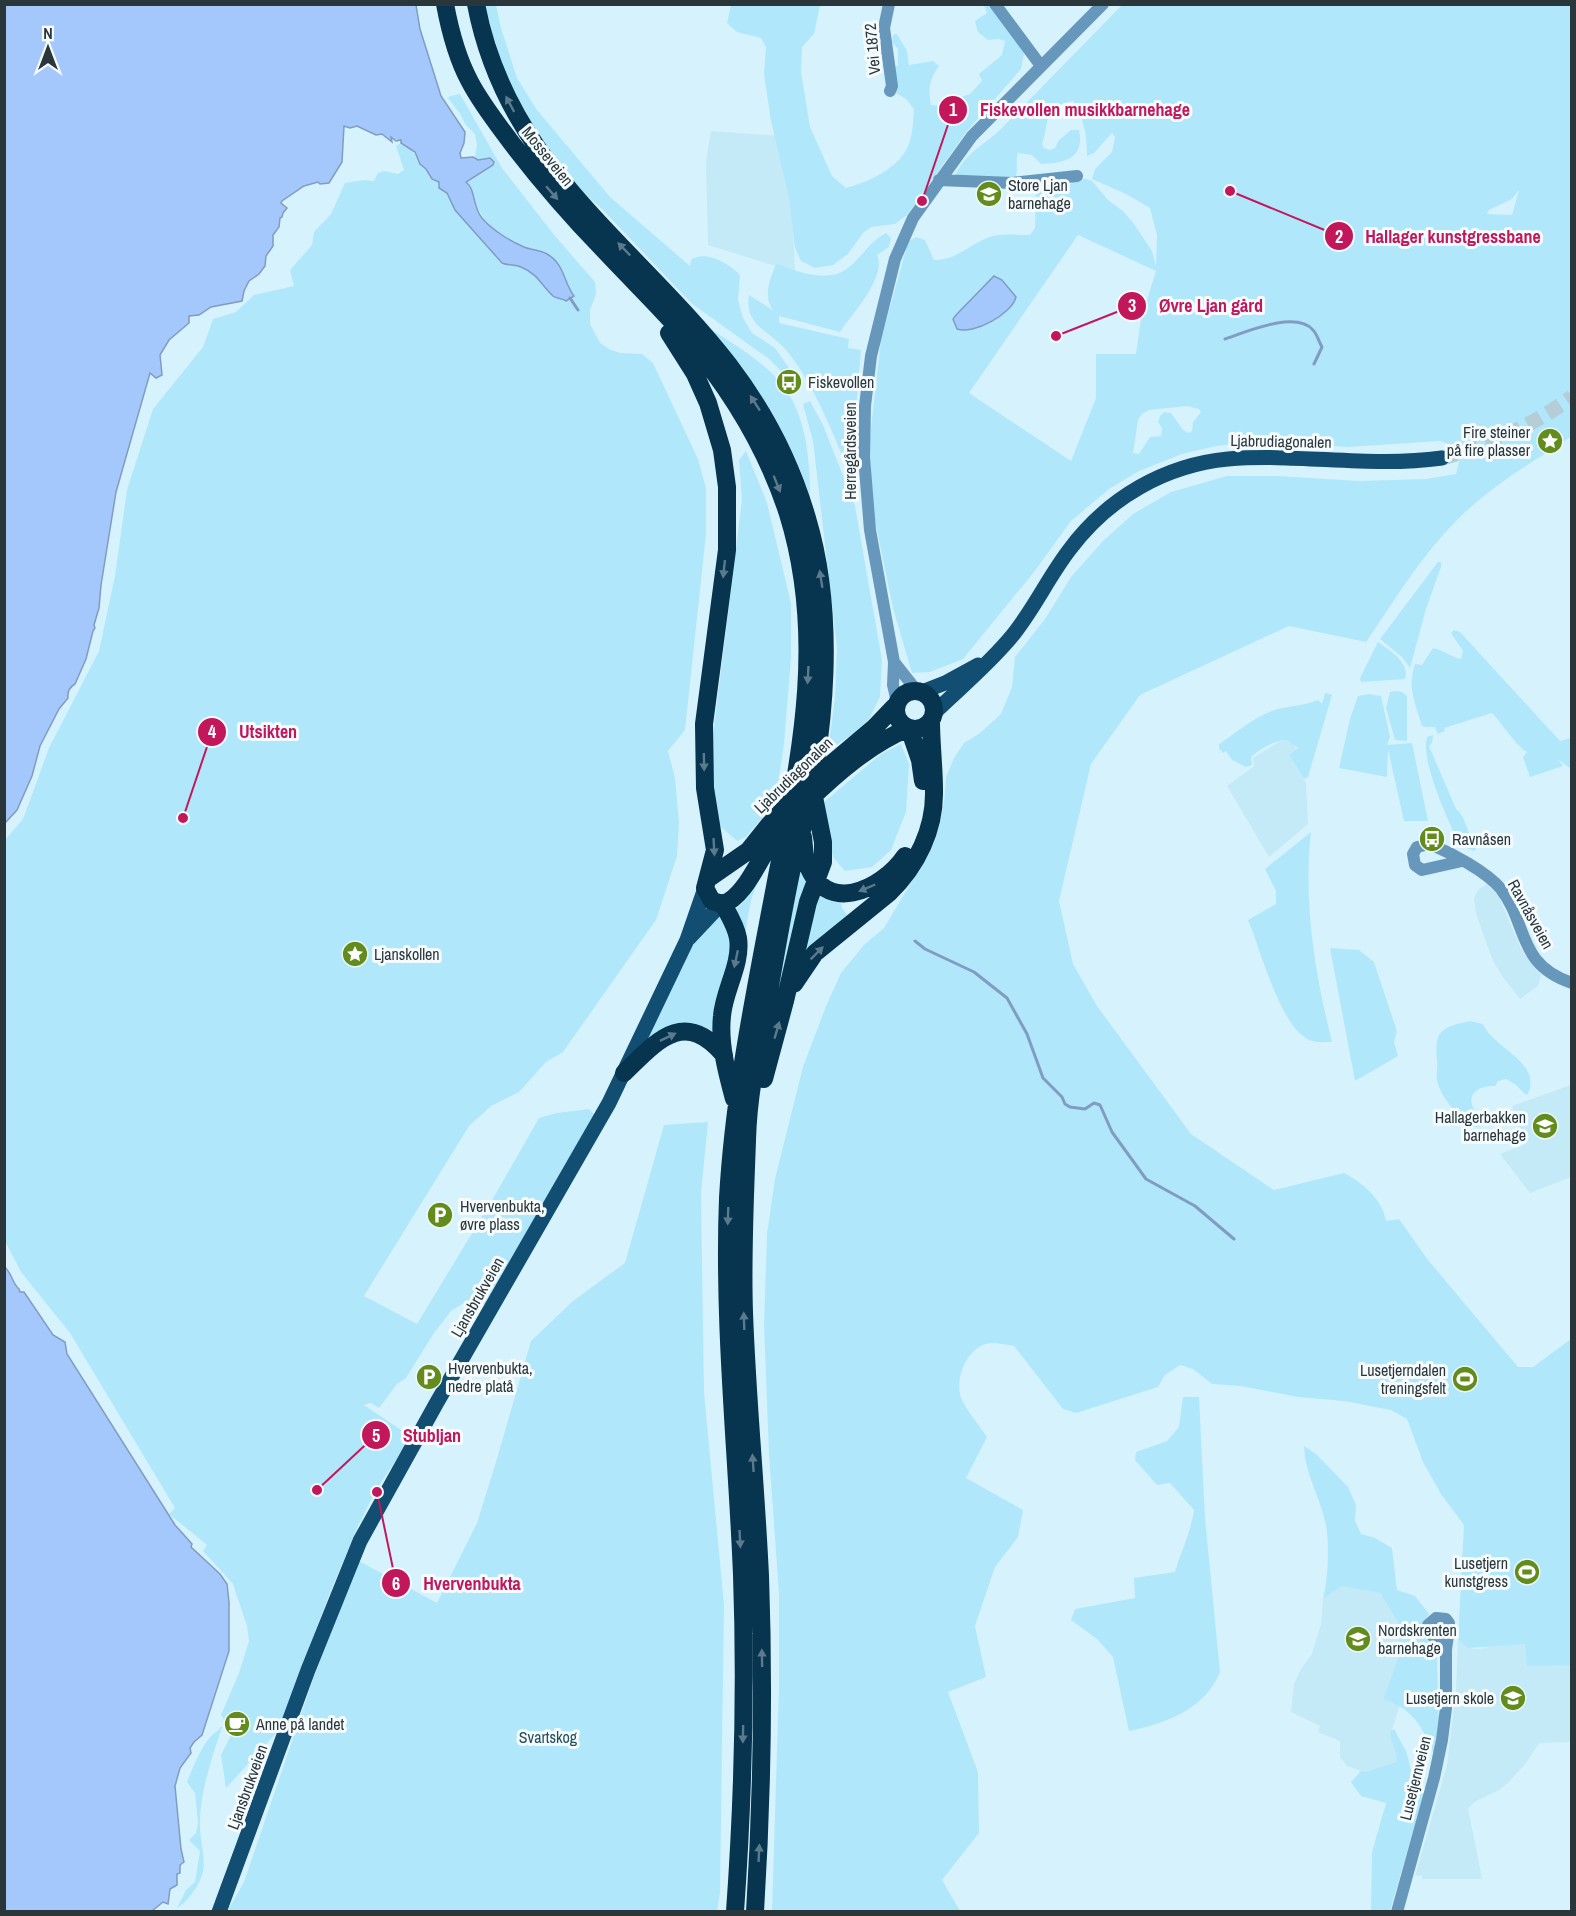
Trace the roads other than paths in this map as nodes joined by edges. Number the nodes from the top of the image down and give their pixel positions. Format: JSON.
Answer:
{"nodes":[{"id":1,"x":445,"y":4,"type":"edge"},
{"id":2,"x":476,"y":4,"type":"edge"},
{"id":3,"x":889,"y":4,"type":"edge"},
{"id":4,"x":995,"y":4,"type":"edge"},
{"id":5,"x":1103,"y":4,"type":"edge"},
{"id":6,"x":1041,"y":66,"type":"junction"},
{"id":7,"x":890,"y":91,"type":"dead end"},
{"id":8,"x":1077,"y":176,"type":"dead end"},
{"id":9,"x":939,"y":180,"type":"junction"},
{"id":10,"x":660,"y":309,"type":"junction"},
{"id":11,"x":1442,"y":458,"type":"tunnel mouth"},
{"id":12,"x":989,"y":660,"type":"junction"},
{"id":13,"x":894,"y":662,"type":"junction"},
{"id":14,"x":919,"y":691,"type":"junction"},
{"id":15,"x":897,"y":704,"type":"junction"},
{"id":16,"x":932,"y":717,"type":"junction"},
{"id":17,"x":909,"y":728,"type":"junction"},
{"id":18,"x":864,"y":745,"type":"junction"},
{"id":19,"x":811,"y":783,"type":"junction"},
{"id":20,"x":802,"y":829,"type":"junction"},
{"id":21,"x":754,"y":856,"type":"junction"},
{"id":22,"x":1462,"y":861,"type":"dead end"},
{"id":23,"x":711,"y":879,"type":"junction"},
{"id":24,"x":816,"y":880,"type":"junction"},
{"id":25,"x":727,"y":901,"type":"junction"},
{"id":26,"x":687,"y":940,"type":"junction"},
{"id":27,"x":1572,"y":983,"type":"edge"},
{"id":28,"x":785,"y":1001,"type":"junction"},
{"id":29,"x":724,"y":1055,"type":"junction"},
{"id":30,"x":624,"y":1073,"type":"junction"},
{"id":31,"x":736,"y":1108,"type":"junction"},
{"id":32,"x":747,"y":1169,"type":"junction"},
{"id":33,"x":1446,"y":1649,"type":"dead end"},
{"id":34,"x":219,"y":1911,"type":"edge"},
{"id":35,"x":735,"y":1911,"type":"edge"},
{"id":36,"x":755,"y":1911,"type":"edge"},
{"id":37,"x":1397,"y":1911,"type":"edge"}],
"edges":[{"from":1,"to":10,"type":"highway","name":"Mosseveien","one_way":true},
{"from":19,"to":2,"type":"highway","name":"Mosseveien","one_way":true},
{"from":3,"to":7,"type":"street","name":"Vei 1872"},
{"from":4,"to":6,"type":"street"},
{"from":5,"to":6,"type":"street","name":"Herregårdsveien"},
{"from":6,"to":9,"type":"street","name":"Herregårdsveien"},
{"from":8,"to":9,"type":"street"},
{"from":9,"to":13,"type":"street","name":"Herregårdsveien"},
{"from":10,"to":23,"type":"highway","one_way":true},
{"from":10,"to":31,"type":"highway","name":"Mosseveien","one_way":true},
{"from":11,"to":12,"type":"main road","name":"Ljabrudiagonalen"},
{"from":12,"to":14,"type":"main road","name":"Ljabrudiagonalen"},
{"from":12,"to":16,"type":"main road","name":"Ljabrudiagonalen"},
{"from":13,"to":14,"type":"street","name":"Herregårdsveien"},
{"from":13,"to":15,"type":"street","name":"Herregårdsveien"},
{"from":14,"to":15,"type":"highway"},
{"from":14,"to":16,"type":"highway"},
{"from":15,"to":17,"type":"highway"},
{"from":15,"to":18,"type":"highway","name":"Ljabrudiagonalen"},
{"from":16,"to":17,"type":"highway"},
{"from":28,"to":16,"type":"highway","one_way":true},
{"from":17,"to":18,"type":"highway","name":"Ljabrudiagonalen"},
{"from":17,"to":24,"type":"highway","one_way":true},
{"from":18,"to":21,"type":"highway","name":"Ljabrudiagonalen"},
{"from":19,"to":20,"type":"highway"},
{"from":19,"to":24,"type":"highway"},
{"from":20,"to":24,"type":"highway"},
{"from":20,"to":32,"type":"highway"},
{"from":21,"to":23,"type":"highway","name":"Ljabrudiagonalen"},
{"from":21,"to":25,"type":"highway","name":"Ljabrudiagonalen"},
{"from":22,"to":27,"type":"street","name":"Ravnåsveien"},
{"from":23,"to":25,"type":"highway"},
{"from":23,"to":25,"type":"highway"},
{"from":23,"to":26,"type":"main road","name":"Ljansbrukveien"},
{"from":24,"to":28,"type":"highway"},
{"from":25,"to":26,"type":"main road","name":"Ljansbrukveien"},
{"from":25,"to":29,"type":"highway","one_way":true},
{"from":26,"to":30,"type":"main road","name":"Ljansbrukveien"},
{"from":32,"to":28,"type":"highway","one_way":true},
{"from":30,"to":29,"type":"highway","one_way":true},
{"from":29,"to":31,"type":"highway"},
{"from":30,"to":34,"type":"main road","name":"Ljansbrukveien"},
{"from":31,"to":35,"type":"highway","one_way":true},
{"from":36,"to":32,"type":"highway","one_way":true},
{"from":33,"to":37,"type":"street","name":"Lusetjernveien"}]}
